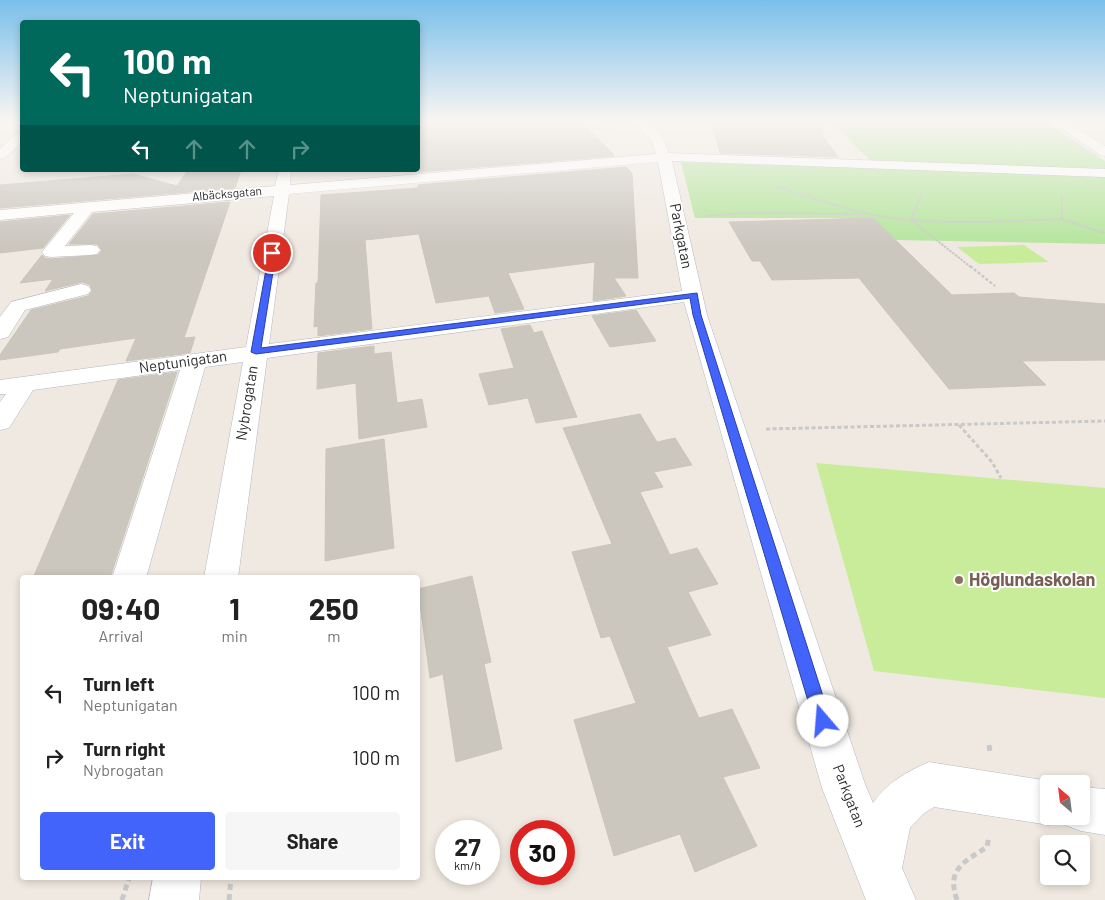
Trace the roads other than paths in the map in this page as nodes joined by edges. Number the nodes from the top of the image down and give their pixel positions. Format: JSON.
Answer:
{"nodes":[{"id":1,"x":478,"y":161,"type":"edge"},
{"id":2,"x":585,"y":161,"type":"edge"},
{"id":3,"x":667,"y":161,"type":"edge"},
{"id":4,"x":854,"y":161,"type":"edge"},
{"id":5,"x":15,"y":163,"type":"dead end"},
{"id":6,"x":0,"y":164,"type":"edge"},
{"id":7,"x":548,"y":167,"type":"junction"},
{"id":8,"x":485,"y":172,"type":"junction"},
{"id":9,"x":1105,"y":173,"type":"edge"},
{"id":10,"x":284,"y":180,"type":"edge"},
{"id":11,"x":563,"y":182,"type":"dead end"},
{"id":12,"x":87,"y":208,"type":"junction"},
{"id":13,"x":0,"y":215,"type":"edge"},
{"id":14,"x":91,"y":250,"type":"dead end"},
{"id":15,"x":80,"y":290,"type":"dead end"},
{"id":16,"x":694,"y":295,"type":"junction"},
{"id":17,"x":0,"y":332,"type":"edge"},
{"id":18,"x":256,"y":352,"type":"junction"},
{"id":19,"x":195,"y":360,"type":"junction"},
{"id":20,"x":25,"y":383,"type":"junction"},
{"id":21,"x":0,"y":387,"type":"edge"},
{"id":22,"x":0,"y":422,"type":"edge"},
{"id":23,"x":130,"y":575,"type":"edge"},
{"id":24,"x":221,"y":575,"type":"edge"},
{"id":25,"x":1040,"y":802,"type":"edge"},
{"id":26,"x":1090,"y":810,"type":"edge"},
{"id":27,"x":1105,"y":812,"type":"edge"},
{"id":28,"x":177,"y":880,"type":"edge"},
{"id":29,"x":884,"y":884,"type":"edge"},
{"id":30,"x":174,"y":900,"type":"edge"}],
"edges":[{"from":1,"to":8,"type":"street"},
{"from":2,"to":7,"type":"street","name":"Albäcksgatan"},
{"from":3,"to":16,"type":"street","name":"Parkgatan"},
{"from":4,"to":9,"type":"street","name":"Albäcksgatan"},
{"from":5,"to":6,"type":"street"},
{"from":7,"to":8,"type":"street","name":"Albäcksgatan"},
{"from":7,"to":11,"type":"street"},
{"from":8,"to":10,"type":"street","name":"Albäcksgatan"},
{"from":10,"to":12,"type":"street","name":"Albäcksgatan"},
{"from":10,"to":18,"type":"street","name":"Nybrogatan"},
{"from":12,"to":13,"type":"street","name":"Albäcksgatan"},
{"from":12,"to":14,"type":"street"},
{"from":15,"to":17,"type":"street"},
{"from":16,"to":18,"type":"street","name":"Neptunigatan"},
{"from":16,"to":29,"type":"street","name":"Parkgatan"},
{"from":18,"to":19,"type":"street","name":"Neptunigatan"},
{"from":18,"to":24,"type":"street","name":"Nybrogatan"},
{"from":19,"to":20,"type":"street","name":"Neptunigatan"},
{"from":19,"to":23,"type":"street"},
{"from":20,"to":21,"type":"street","name":"Neptunigatan"},
{"from":20,"to":22,"type":"street"},
{"from":25,"to":29,"type":"street"},
{"from":26,"to":27,"type":"street"},
{"from":28,"to":30,"type":"street"}]}
